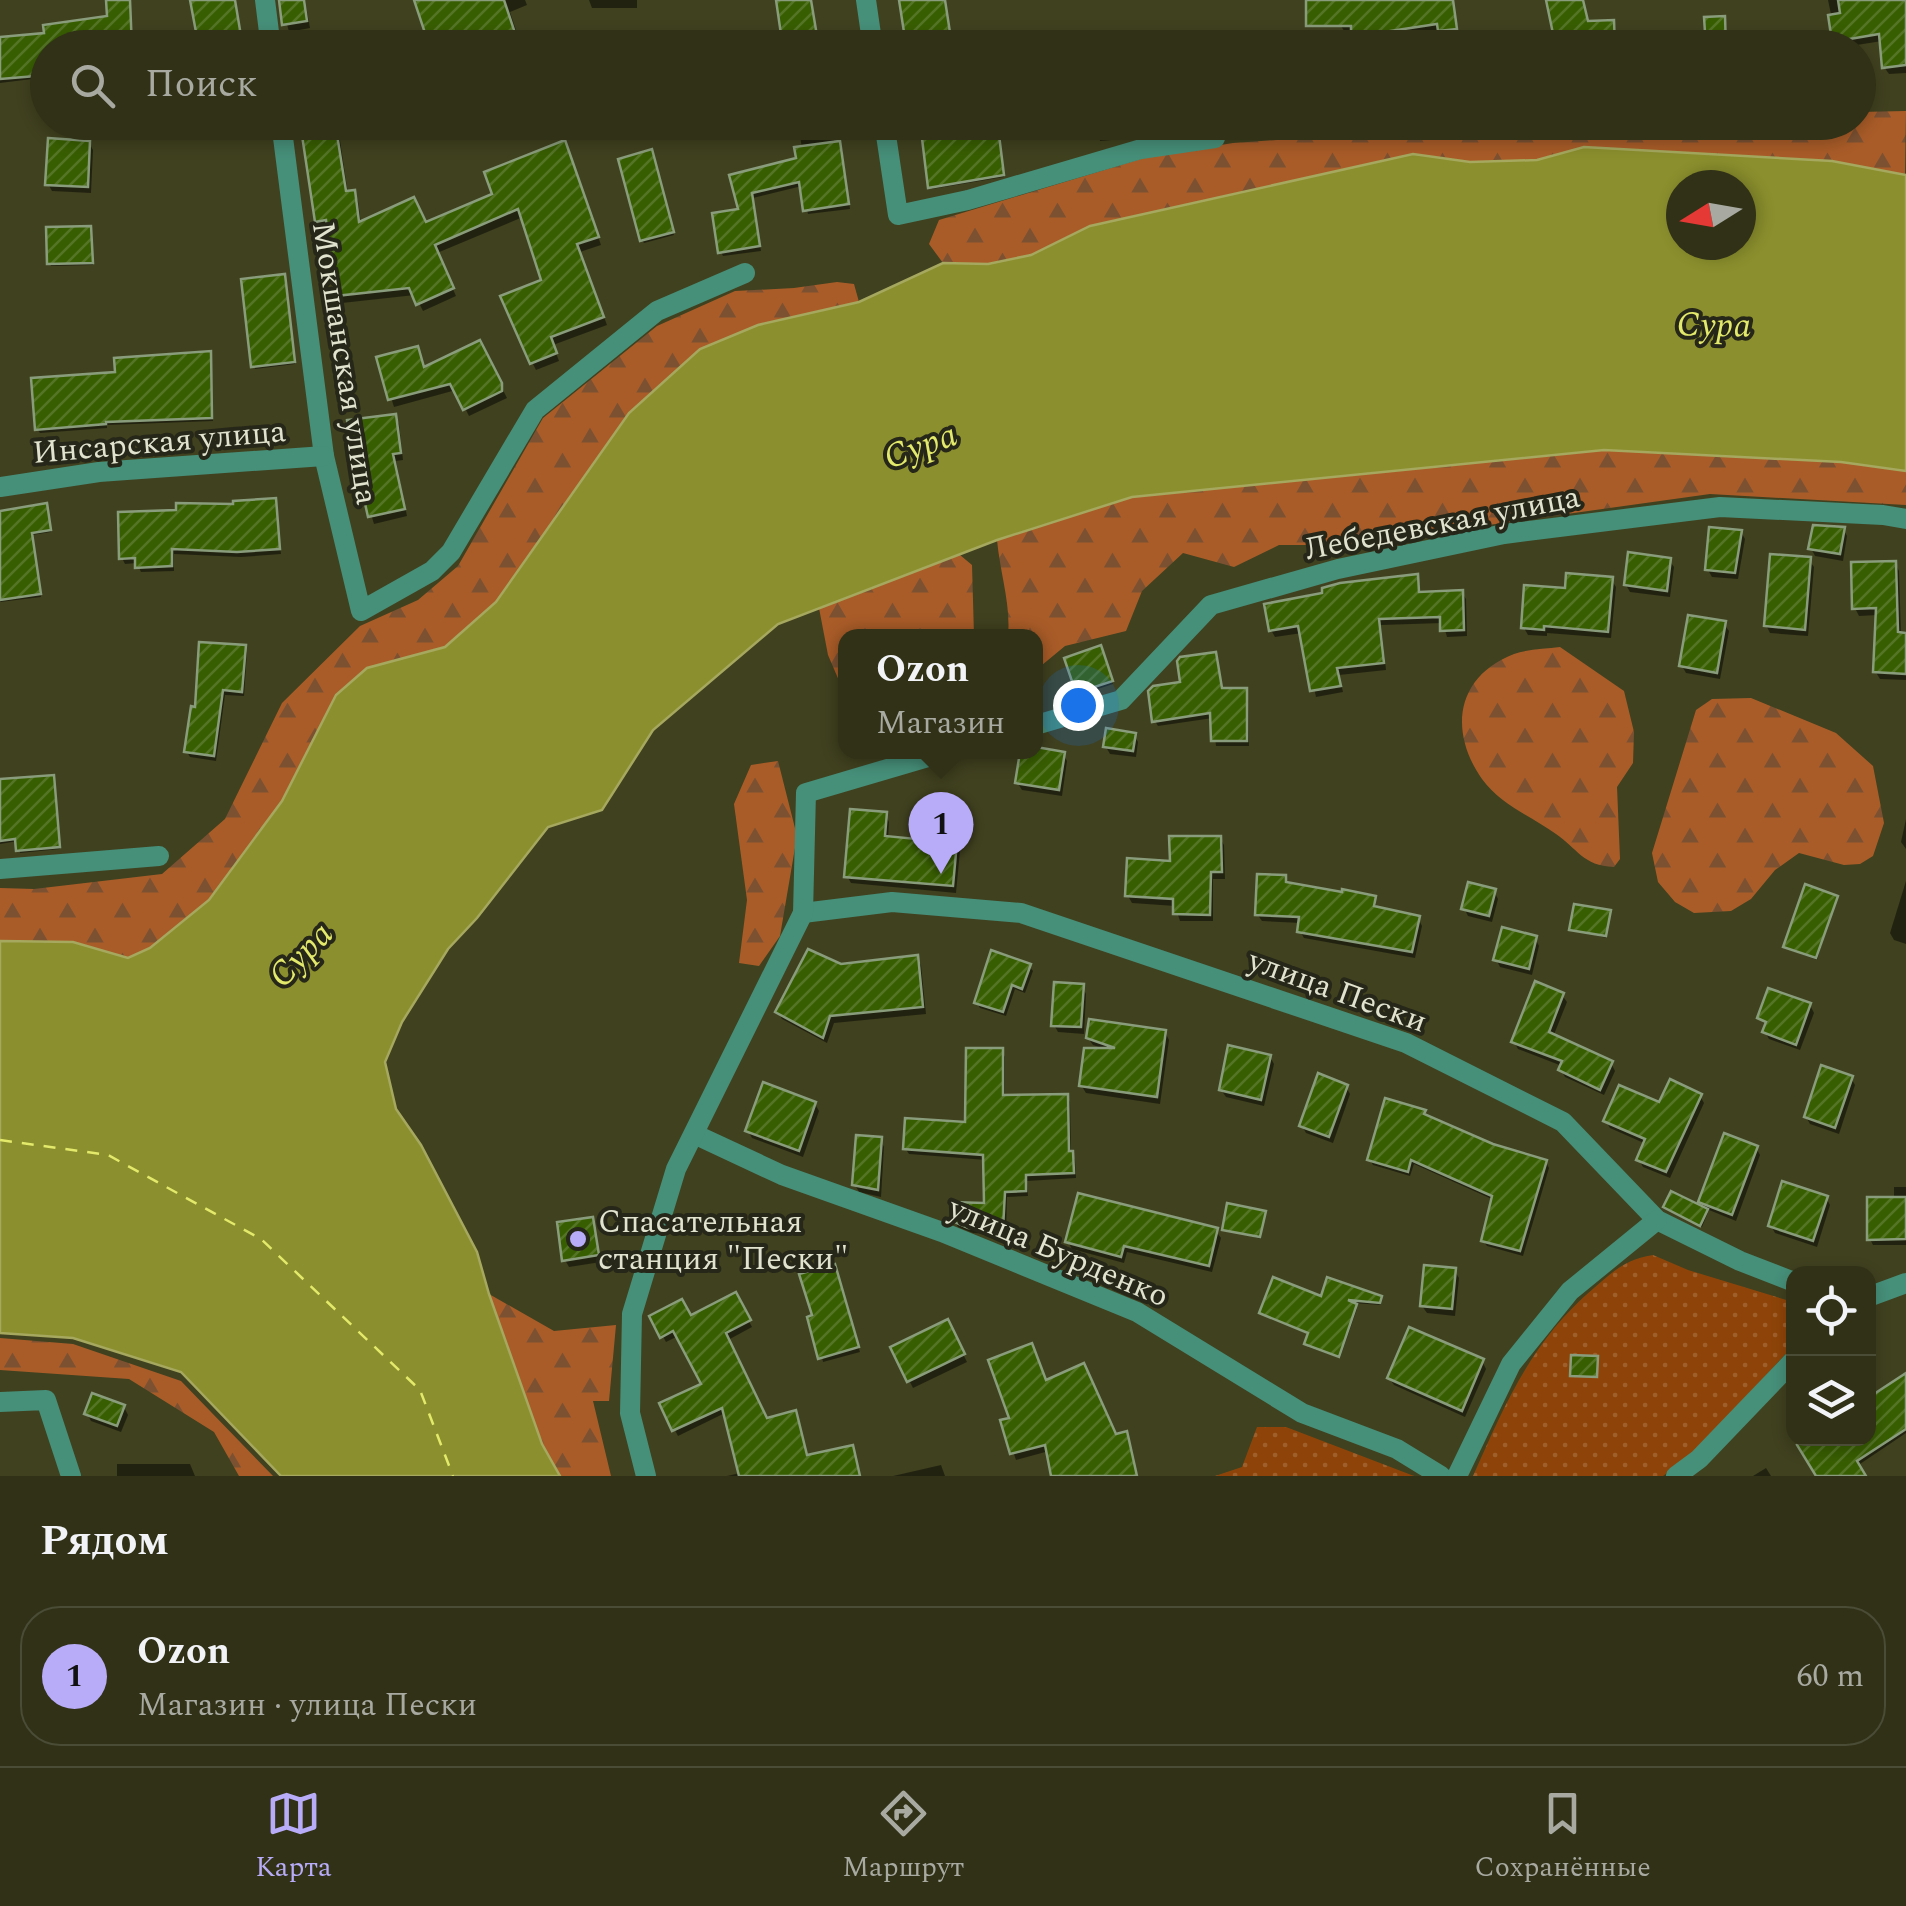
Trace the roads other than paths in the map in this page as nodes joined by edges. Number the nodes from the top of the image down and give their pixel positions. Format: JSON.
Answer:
{"nodes":[{"id":1,"x":266,"y":0,"type":"edge"},
{"id":2,"x":866,"y":0,"type":"edge"},
{"id":3,"x":270,"y":30,"type":"edge"},
{"id":4,"x":870,"y":30,"type":"edge"},
{"id":5,"x":283,"y":140,"type":"edge"},
{"id":6,"x":887,"y":140,"type":"edge"},
{"id":7,"x":1201,"y":140,"type":"edge"},
{"id":8,"x":745,"y":272,"type":"dead end"},
{"id":9,"x":324,"y":456,"type":"junction"},
{"id":10,"x":0,"y":487,"type":"edge"},
{"id":11,"x":1906,"y":519,"type":"edge"},
{"id":12,"x":1043,"y":722,"type":"edge"},
{"id":13,"x":920,"y":759,"type":"edge"},
{"id":14,"x":158,"y":856,"type":"dead end"},
{"id":15,"x":0,"y":869,"type":"edge"},
{"id":16,"x":803,"y":913,"type":"junction"},
{"id":17,"x":694,"y":1134,"type":"junction"},
{"id":18,"x":1657,"y":1220,"type":"junction"},
{"id":19,"x":1786,"y":1279,"type":"edge"},
{"id":20,"x":1906,"y":1284,"type":"edge"},
{"id":21,"x":1876,"y":1294,"type":"edge"},
{"id":22,"x":1786,"y":1368,"type":"edge"},
{"id":23,"x":0,"y":1402,"type":"edge"},
{"id":24,"x":70,"y":1476,"type":"edge"},
{"id":25,"x":646,"y":1476,"type":"edge"},
{"id":26,"x":1441,"y":1476,"type":"edge"},
{"id":27,"x":1457,"y":1476,"type":"edge"},
{"id":28,"x":1676,"y":1476,"type":"edge"}],
"edges":[{"from":1,"to":3,"type":"street"},
{"from":2,"to":4,"type":"street"},
{"from":5,"to":9,"type":"street","name":"Мокшанская улица"},
{"from":6,"to":7,"type":"street"},
{"from":8,"to":9,"type":"street","name":"Мокшанская улица"},
{"from":9,"to":10,"type":"street","name":"Инсарская улица"},
{"from":11,"to":12,"type":"street","name":"Лебедевская улица"},
{"from":13,"to":16,"type":"street"},
{"from":14,"to":15,"type":"street"},
{"from":16,"to":17,"type":"street"},
{"from":16,"to":18,"type":"street","name":"улица Пески"},
{"from":17,"to":25,"type":"street"},
{"from":17,"to":26,"type":"street","name":"улица Бурденко"},
{"from":18,"to":19,"type":"street","name":"улица Пески"},
{"from":18,"to":27,"type":"street"},
{"from":20,"to":21,"type":"street"},
{"from":22,"to":28,"type":"street"},
{"from":23,"to":24,"type":"street"}]}
